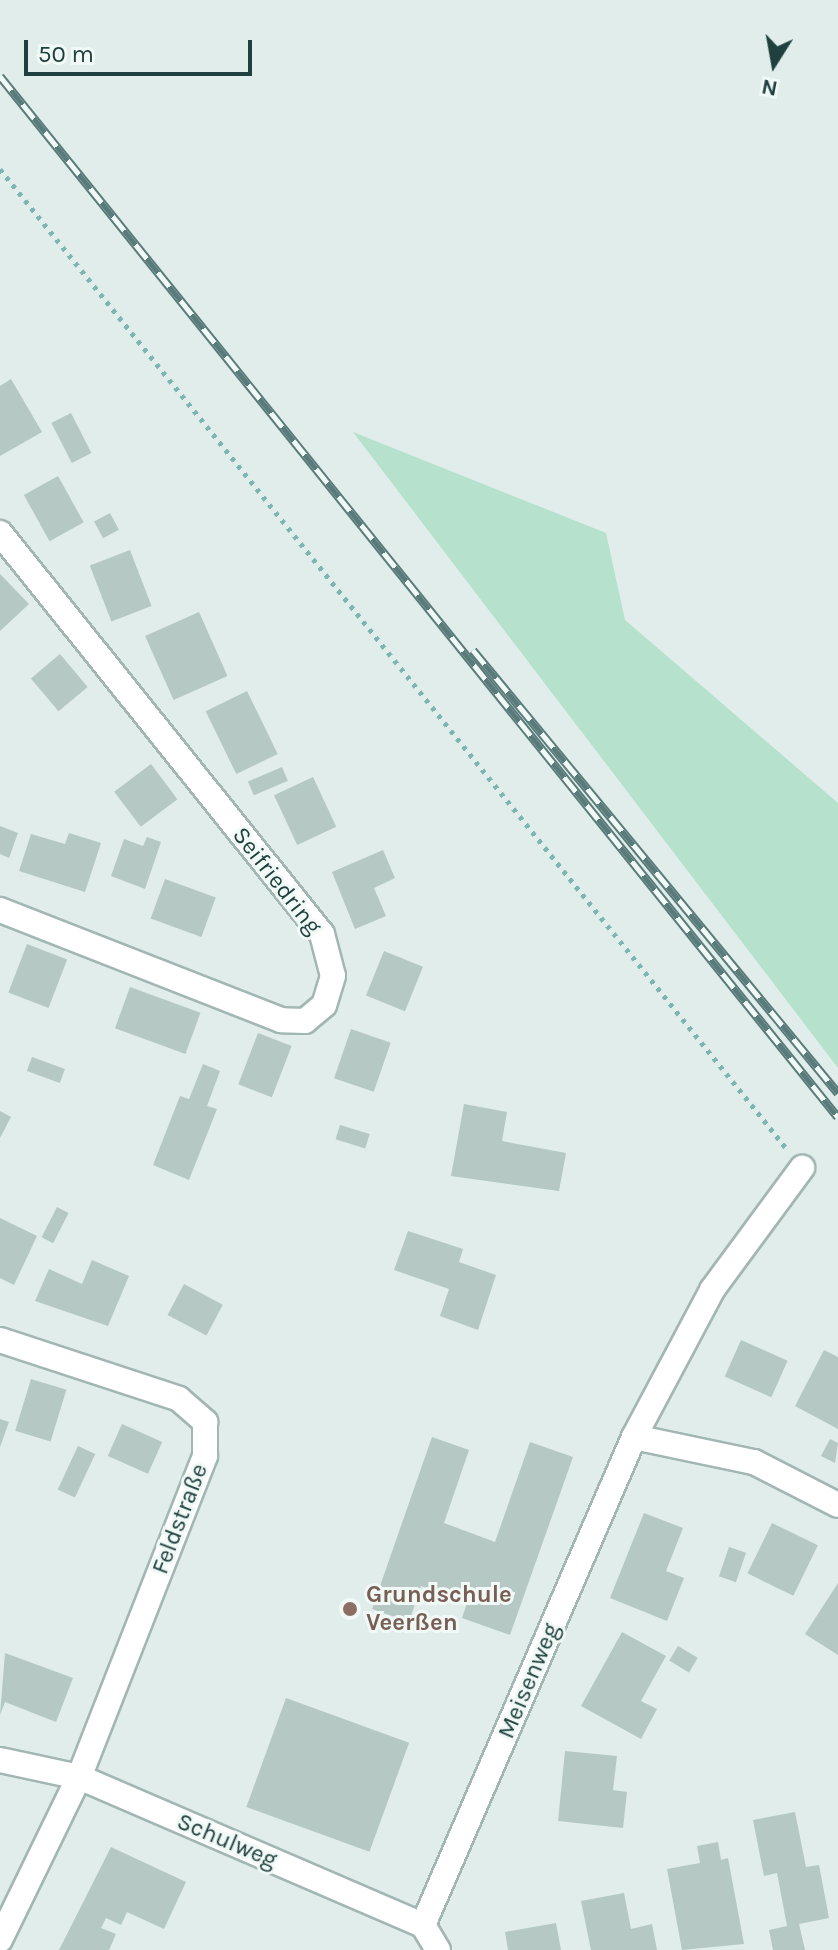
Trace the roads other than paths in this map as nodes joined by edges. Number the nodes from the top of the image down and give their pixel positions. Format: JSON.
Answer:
{"nodes":[{"id":1,"x":0,"y":533,"type":"edge"},
{"id":2,"x":0,"y":910,"type":"edge"},
{"id":3,"x":802,"y":1168,"type":"road end"},
{"id":4,"x":0,"y":1340,"type":"edge"},
{"id":5,"x":634,"y":1437,"type":"junction"},
{"id":6,"x":838,"y":1505,"type":"edge"},
{"id":7,"x":0,"y":1760,"type":"edge"},
{"id":8,"x":79,"y":1777,"type":"junction"},
{"id":9,"x":423,"y":1925,"type":"junction"},
{"id":10,"x":0,"y":1940,"type":"edge"},
{"id":11,"x":438,"y":1950,"type":"edge"}],
"edges":[{"from":1,"to":2,"type":"street","name":"Seifriedring"},
{"from":3,"to":5,"type":"street","name":"Meisenweg"},
{"from":4,"to":8,"type":"street","name":"Feldstraße"},
{"from":5,"to":6,"type":"street"},
{"from":5,"to":9,"type":"street","name":"Meisenweg"},
{"from":7,"to":8,"type":"street","name":"Schulweg"},
{"from":8,"to":9,"type":"street","name":"Schulweg"},
{"from":8,"to":10,"type":"street","name":"Feldstraße"},
{"from":9,"to":11,"type":"street"}]}
